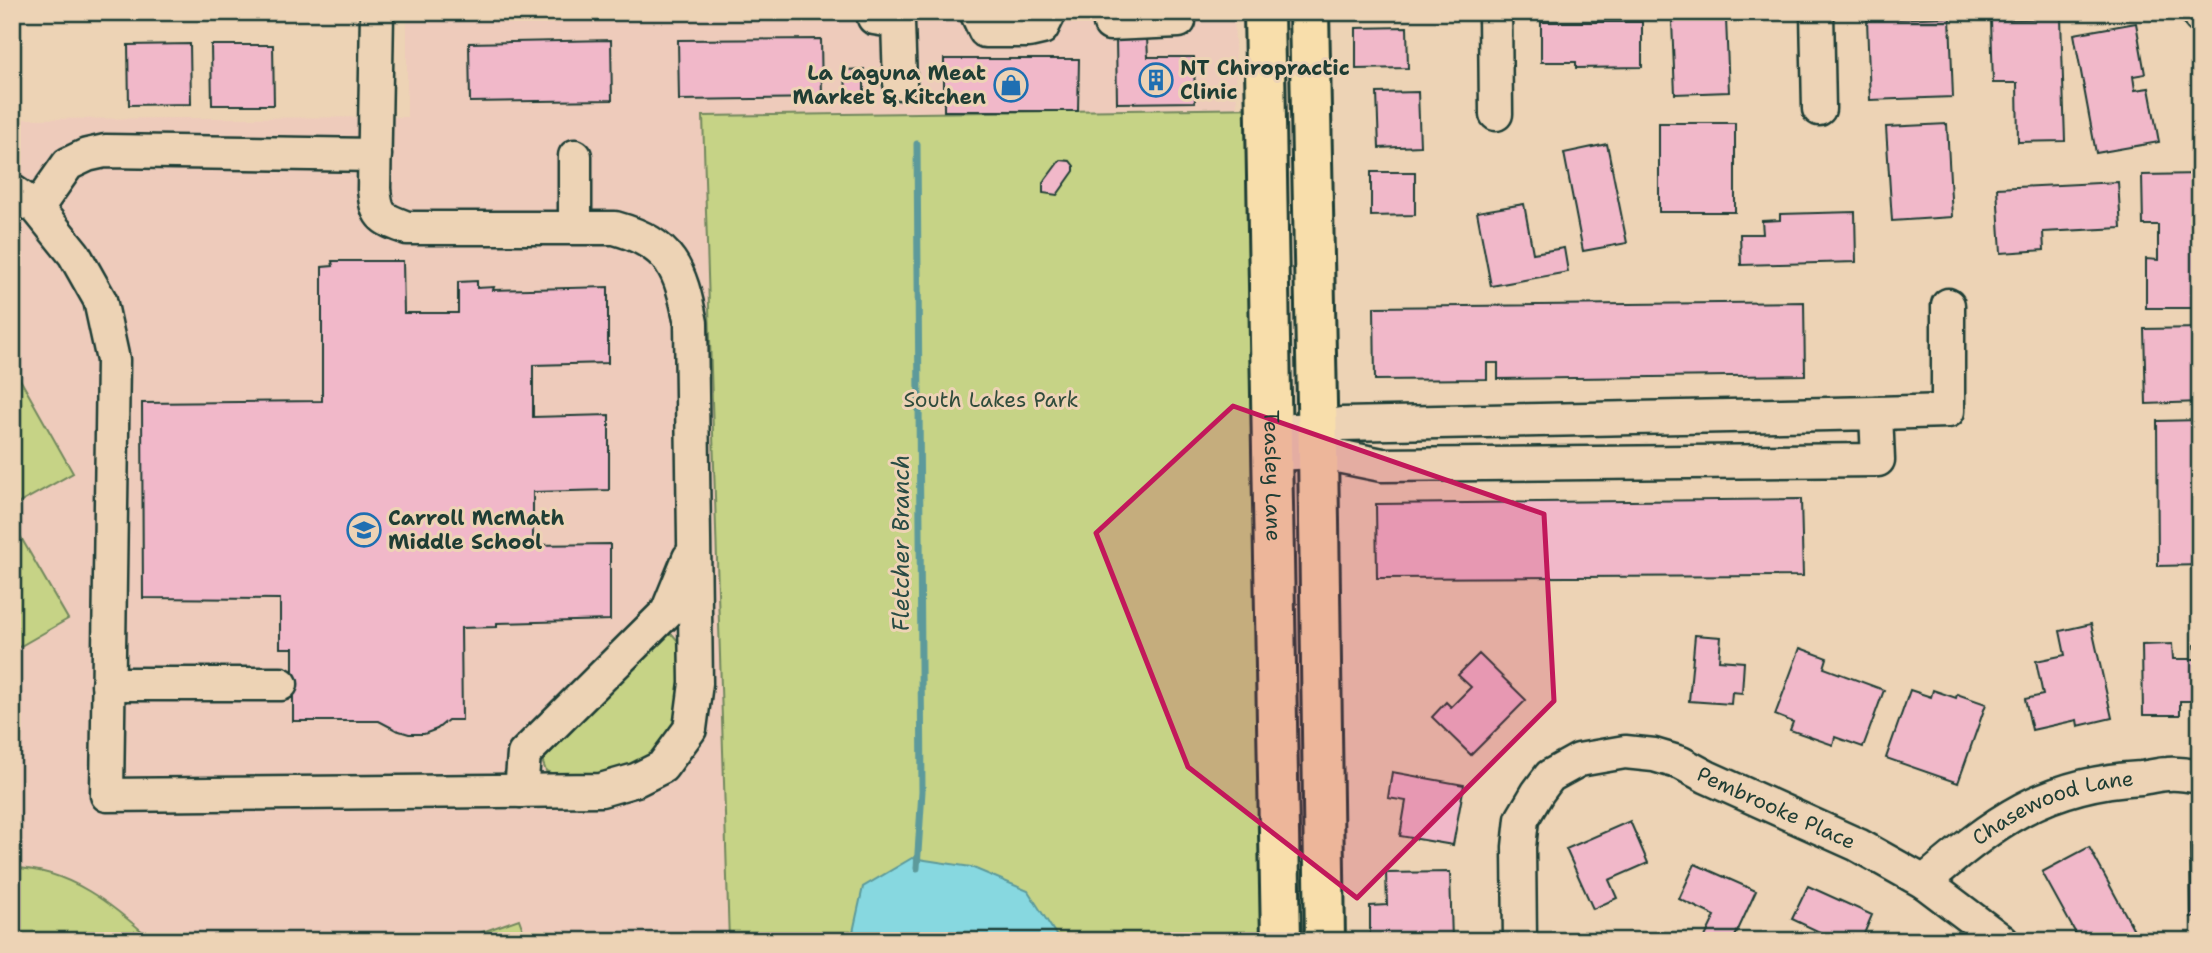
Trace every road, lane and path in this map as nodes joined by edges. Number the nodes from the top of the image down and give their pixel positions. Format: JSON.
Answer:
{"nodes":[{"id":1,"x":377,"y":12,"type":"edge"},
{"id":2,"x":874,"y":12,"type":"edge"},
{"id":3,"x":976,"y":12,"type":"edge"},
{"id":4,"x":1050,"y":12,"type":"edge"},
{"id":5,"x":1179,"y":12,"type":"edge"},
{"id":6,"x":1264,"y":12,"type":"edge"},
{"id":7,"x":1308,"y":12,"type":"edge"},
{"id":8,"x":1495,"y":12,"type":"edge"},
{"id":9,"x":1818,"y":12,"type":"edge"},
{"id":10,"x":1110,"y":24,"type":"dead end"},
{"id":11,"x":900,"y":83,"type":"dead end"},
{"id":12,"x":1819,"y":109,"type":"dead end"},
{"id":13,"x":1496,"y":114,"type":"dead end"},
{"id":14,"x":375,"y":155,"type":"junction"},
{"id":15,"x":575,"y":156,"type":"dead end"},
{"id":16,"x":24,"y":199,"type":"edge"},
{"id":17,"x":575,"y":227,"type":"junction"},
{"id":18,"x":1948,"y":305,"type":"dead end"},
{"id":19,"x":1876,"y":413,"type":"junction"},
{"id":20,"x":1317,"y":440,"type":"junction"},
{"id":21,"x":1273,"y":442,"type":"junction"},
{"id":22,"x":694,"y":543,"type":"junction"},
{"id":23,"x":108,"y":684,"type":"junction"},
{"id":24,"x":281,"y":684,"type":"dead end"},
{"id":25,"x":2200,"y":776,"type":"edge"},
{"id":26,"x":521,"y":791,"type":"junction"},
{"id":27,"x":1924,"y":882,"type":"junction"},
{"id":28,"x":1281,"y":941,"type":"edge"},
{"id":29,"x":1325,"y":941,"type":"edge"},
{"id":30,"x":1520,"y":941,"type":"edge"},
{"id":31,"x":2002,"y":941,"type":"edge"}],
"edges":[{"from":1,"to":14,"type":"street"},
{"from":2,"to":11,"type":"street"},
{"from":3,"to":4,"type":"street"},
{"from":5,"to":10,"type":"street"},
{"from":6,"to":21,"type":"main road","name":"Teasley Lane"},
{"from":7,"to":20,"type":"main road"},
{"from":8,"to":13,"type":"street"},
{"from":9,"to":12,"type":"street"},
{"from":14,"to":16,"type":"street"},
{"from":14,"to":17,"type":"street"},
{"from":15,"to":17,"type":"street"},
{"from":16,"to":23,"type":"street"},
{"from":17,"to":22,"type":"street"},
{"from":18,"to":19,"type":"street"},
{"from":19,"to":20,"type":"street"},
{"from":19,"to":20,"type":"street"},
{"from":20,"to":21,"type":"street"},
{"from":20,"to":29,"type":"main road"},
{"from":21,"to":28,"type":"main road","name":"Teasley Lane"},
{"from":22,"to":26,"type":"street"},
{"from":22,"to":26,"type":"street"},
{"from":23,"to":24,"type":"street"},
{"from":23,"to":26,"type":"street"},
{"from":25,"to":27,"type":"street","name":"Chasewood Lane"},
{"from":27,"to":30,"type":"street","name":"Pembrooke Place"},
{"from":27,"to":31,"type":"street","name":"Pembrooke Place"}]}
